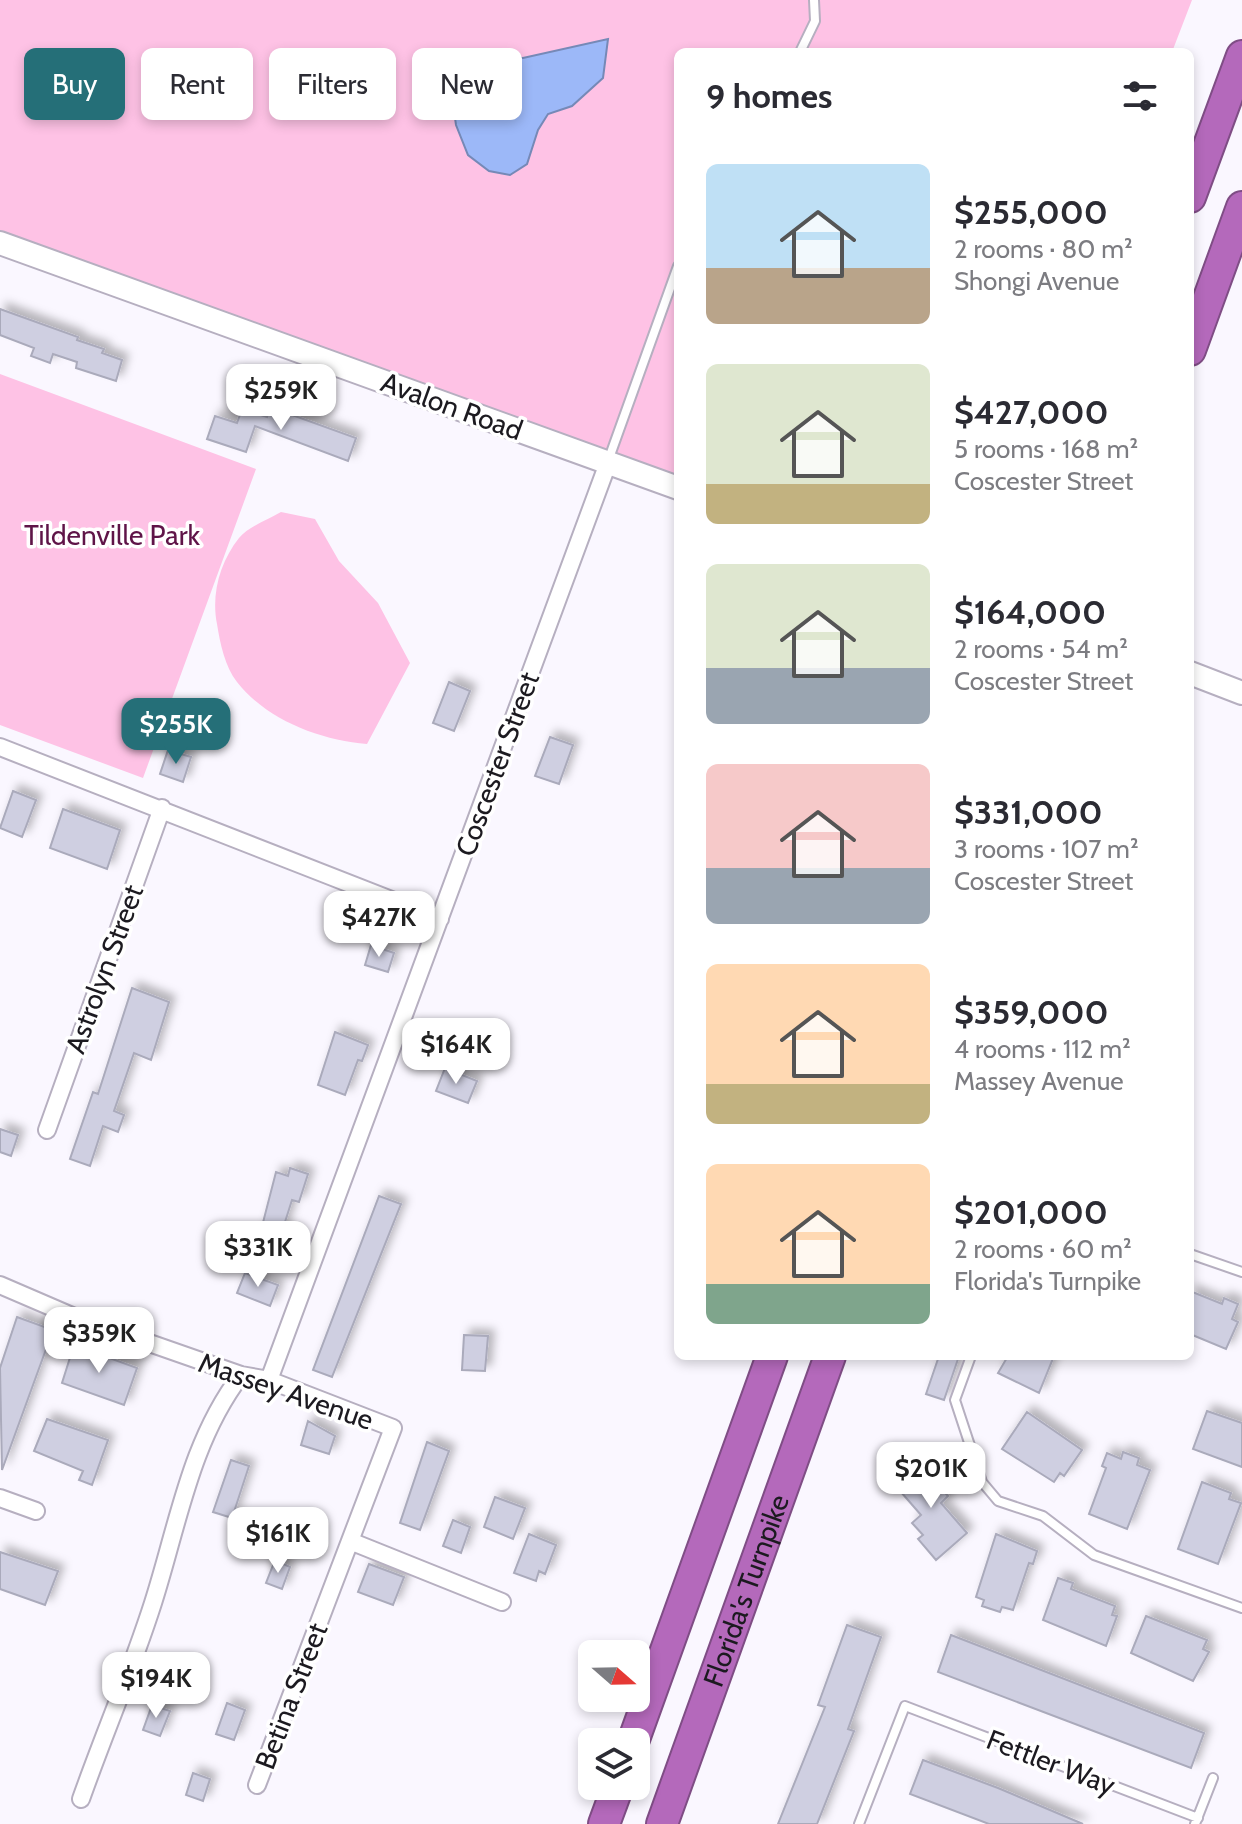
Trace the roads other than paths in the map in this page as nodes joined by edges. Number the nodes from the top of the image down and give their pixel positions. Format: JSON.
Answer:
{"nodes":[{"id":1,"x":814,"y":0,"type":"edge"},
{"id":2,"x":802,"y":48,"type":"edge"},
{"id":3,"x":1242,"y":56,"type":"edge"},
{"id":4,"x":1194,"y":186,"type":"edge"},
{"id":5,"x":1242,"y":207,"type":"edge"},
{"id":6,"x":0,"y":243,"type":"edge"},
{"id":7,"x":674,"y":277,"type":"edge"},
{"id":8,"x":1194,"y":339,"type":"edge"},
{"id":9,"x":608,"y":463,"type":"junction"},
{"id":10,"x":674,"y":487,"type":"edge"},
{"id":11,"x":1194,"y":675,"type":"edge"},
{"id":12,"x":1242,"y":693,"type":"edge"},
{"id":13,"x":0,"y":747,"type":"edge"},
{"id":14,"x":162,"y":808,"type":"junction"},
{"id":15,"x":440,"y":919,"type":"junction"},
{"id":16,"x":47,"y":1130,"type":"dead end"},
{"id":17,"x":1194,"y":1255,"type":"edge"},
{"id":18,"x":1242,"y":1272,"type":"edge"},
{"id":19,"x":0,"y":1285,"type":"edge"},
{"id":20,"x":771,"y":1360,"type":"edge"},
{"id":21,"x":829,"y":1360,"type":"edge"},
{"id":22,"x":970,"y":1360,"type":"edge"},
{"id":23,"x":241,"y":1375,"type":"junction"},
{"id":24,"x":269,"y":1380,"type":"junction"},
{"id":25,"x":393,"y":1428,"type":"joint"},
{"id":26,"x":0,"y":1498,"type":"edge"},
{"id":27,"x":36,"y":1511,"type":"dead end"},
{"id":28,"x":350,"y":1541,"type":"junction"},
{"id":29,"x":502,"y":1602,"type":"dead end"},
{"id":30,"x":1242,"y":1607,"type":"edge"},
{"id":31,"x":638,"y":1728,"type":"edge"},
{"id":32,"x":1213,"y":1778,"type":"dead end"},
{"id":33,"x":257,"y":1785,"type":"dead end"},
{"id":34,"x":81,"y":1799,"type":"dead end"},
{"id":35,"x":613,"y":1800,"type":"edge"},
{"id":36,"x":1196,"y":1821,"type":"edge"},
{"id":37,"x":604,"y":1824,"type":"edge"},
{"id":38,"x":662,"y":1824,"type":"edge"},
{"id":39,"x":859,"y":1824,"type":"edge"}],
"edges":[{"from":1,"to":2,"type":"lane"},
{"from":3,"to":4,"type":"highway"},
{"from":5,"to":8,"type":"highway"},
{"from":6,"to":9,"type":"main road","name":"Avalon Road"},
{"from":7,"to":9,"type":"lane"},
{"from":9,"to":10,"type":"main road","name":"Avalon Road"},
{"from":9,"to":15,"type":"street","name":"Coscester Street"},
{"from":11,"to":12,"type":"main road"},
{"from":13,"to":14,"type":"street"},
{"from":14,"to":15,"type":"street"},
{"from":14,"to":16,"type":"street","name":"Astrolyn Street"},
{"from":15,"to":24,"type":"street","name":"Coscester Street"},
{"from":17,"to":18,"type":"lane"},
{"from":19,"to":23,"type":"street","name":"Massey Avenue"},
{"from":20,"to":31,"type":"highway","name":"Florida's Turnpike"},
{"from":21,"to":38,"type":"highway","name":"Florida's Turnpike"},
{"from":22,"to":30,"type":"lane"},
{"from":23,"to":24,"type":"street","name":"Massey Avenue"},
{"from":23,"to":34,"type":"street"},
{"from":24,"to":25,"type":"street","name":"Massey Avenue"},
{"from":25,"to":28,"type":"street","name":"Betina Street"},
{"from":26,"to":27,"type":"street"},
{"from":28,"to":29,"type":"street"},
{"from":28,"to":33,"type":"street","name":"Betina Street"},
{"from":32,"to":36,"type":"lane"},
{"from":35,"to":37,"type":"highway"},
{"from":36,"to":39,"type":"lane","name":"Fettler Way"}]}
